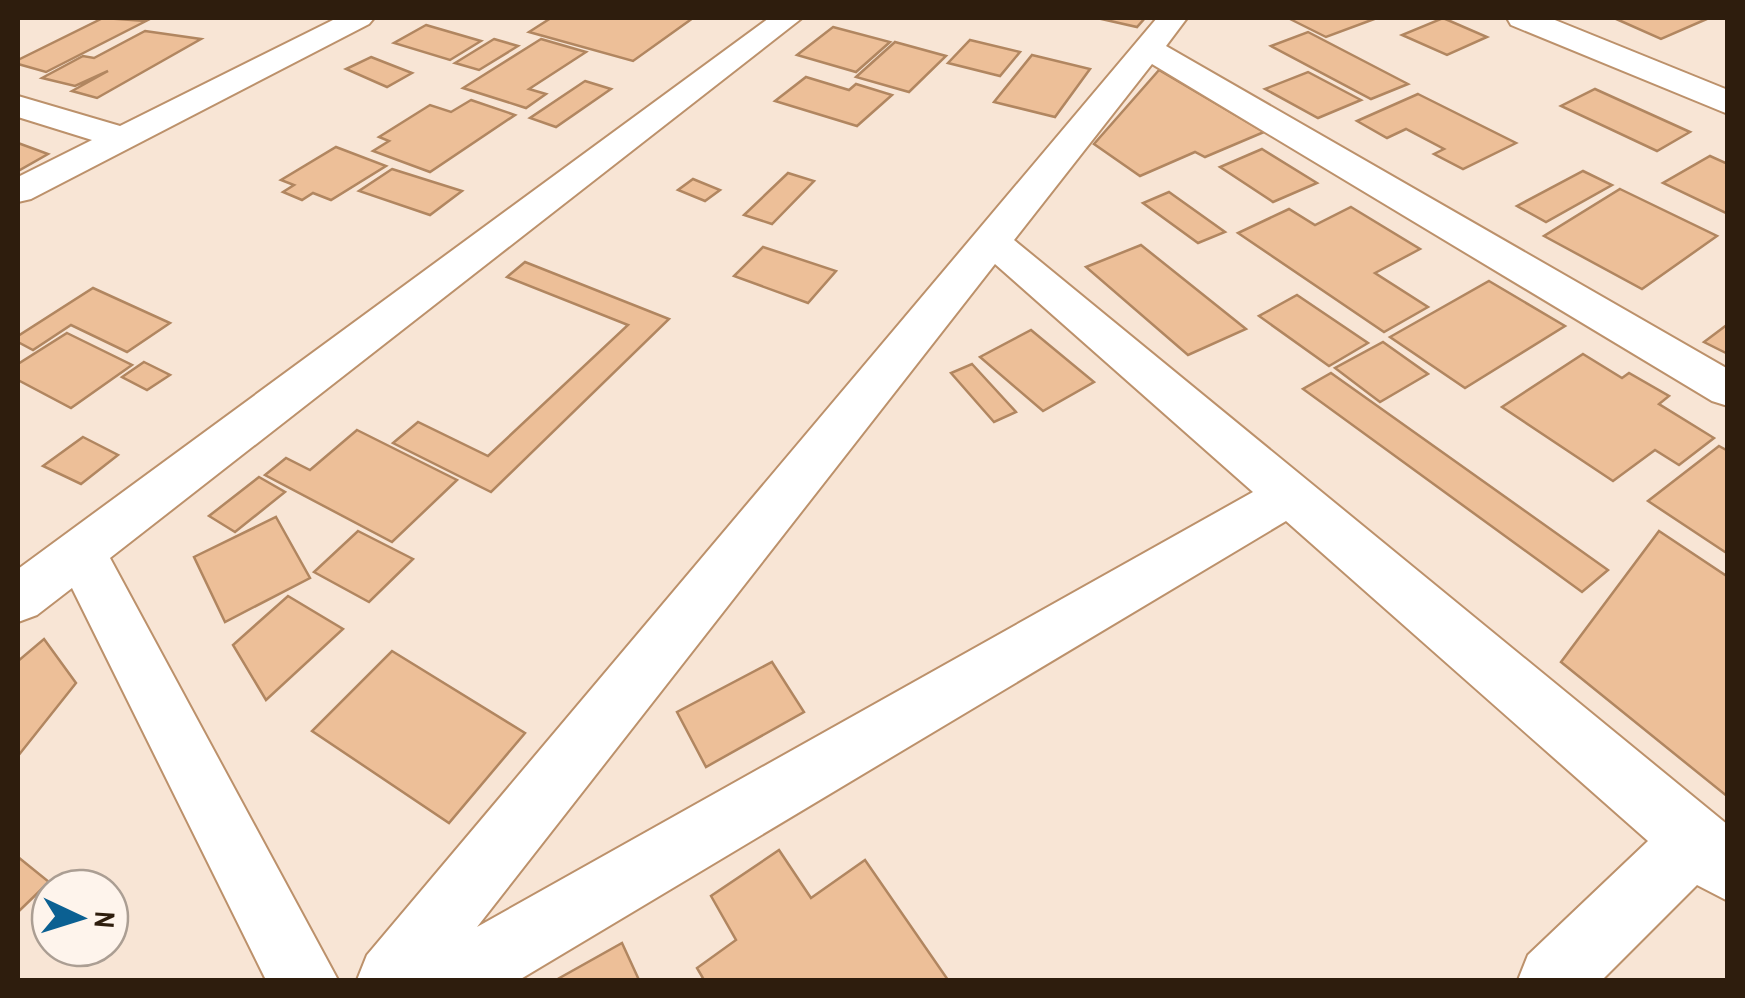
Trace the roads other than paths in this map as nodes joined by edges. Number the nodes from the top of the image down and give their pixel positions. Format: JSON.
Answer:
{"nodes":[{"id":1,"x":359,"y":18,"type":"edge"},
{"id":2,"x":786,"y":18,"type":"edge"},
{"id":3,"x":1523,"y":18,"type":"edge"},
{"id":4,"x":1159,"y":33,"type":"edge"},
{"id":5,"x":1728,"y":104,"type":"edge"},
{"id":6,"x":18,"y":106,"type":"edge"},
{"id":7,"x":123,"y":138,"type":"junction"},
{"id":8,"x":18,"y":191,"type":"edge"},
{"id":9,"x":991,"y":240,"type":"junction"},
{"id":10,"x":1728,"y":390,"type":"edge"},
{"id":11,"x":1290,"y":495,"type":"junction"},
{"id":12,"x":80,"y":552,"type":"junction"},
{"id":13,"x":18,"y":599,"type":"edge"},
{"id":14,"x":1712,"y":854,"type":"edge"},
{"id":15,"x":303,"y":980,"type":"edge"},
{"id":16,"x":392,"y":980,"type":"edge"},
{"id":17,"x":453,"y":980,"type":"edge"},
{"id":18,"x":1553,"y":980,"type":"edge"}],
"edges":[{"from":1,"to":7,"type":"street"},
{"from":2,"to":12,"type":"street"},
{"from":3,"to":5,"type":"street"},
{"from":4,"to":9,"type":"street"},
{"from":4,"to":10,"type":"street"},
{"from":6,"to":7,"type":"street"},
{"from":7,"to":8,"type":"street"},
{"from":9,"to":11,"type":"street"},
{"from":9,"to":16,"type":"street"},
{"from":11,"to":14,"type":"street"},
{"from":11,"to":17,"type":"street"},
{"from":12,"to":13,"type":"street"},
{"from":12,"to":15,"type":"street"},
{"from":14,"to":18,"type":"street"}]}
